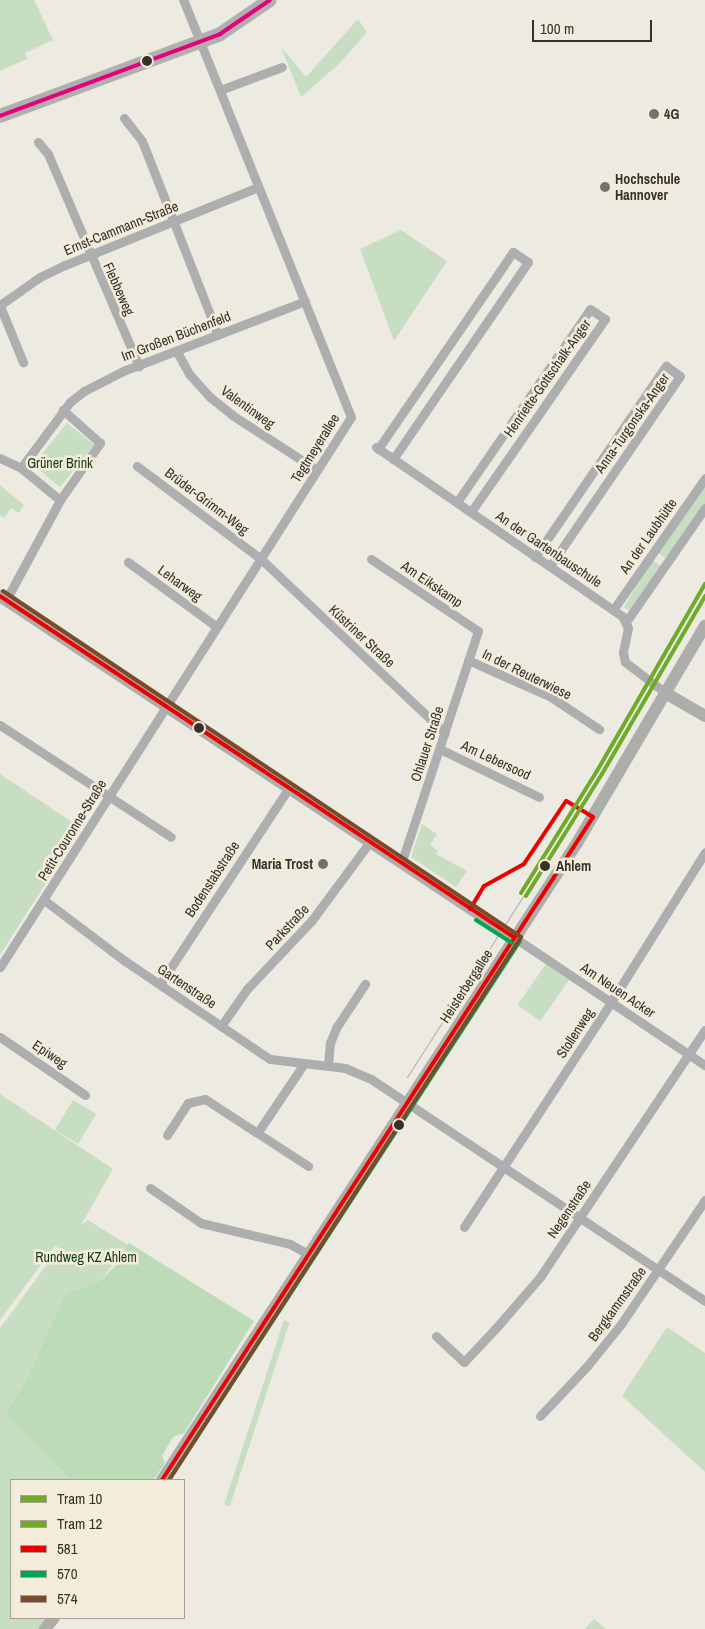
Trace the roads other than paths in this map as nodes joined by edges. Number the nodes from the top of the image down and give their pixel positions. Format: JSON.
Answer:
{"nodes":[{"id":1,"x":183,"y":0,"type":"edge"},
{"id":2,"x":270,"y":0,"type":"edge"},
{"id":3,"x":200,"y":42,"type":"junction"},
{"id":4,"x":282,"y":67,"type":"dead end"},
{"id":5,"x":220,"y":90,"type":"junction"},
{"id":6,"x":0,"y":116,"type":"edge"},
{"id":7,"x":124,"y":118,"type":"dead end"},
{"id":8,"x":38,"y":142,"type":"dead end"},
{"id":9,"x":258,"y":187,"type":"junction"},
{"id":10,"x":174,"y":222,"type":"junction"},
{"id":11,"x":89,"y":255,"type":"junction"},
{"id":12,"x":484,"y":294,"type":"junction"},
{"id":13,"x":305,"y":301,"type":"junction"},
{"id":14,"x":498,"y":305,"type":"junction"},
{"id":15,"x":0,"y":306,"type":"edge"},
{"id":16,"x":218,"y":335,"type":"junction"},
{"id":17,"x":562,"y":349,"type":"junction"},
{"id":18,"x":177,"y":352,"type":"junction"},
{"id":19,"x":576,"y":359,"type":"junction"},
{"id":20,"x":23,"y":362,"type":"dead end"},
{"id":21,"x":139,"y":366,"type":"junction"},
{"id":22,"x":417,"y":392,"type":"junction"},
{"id":23,"x":432,"y":402,"type":"junction"},
{"id":24,"x":640,"y":403,"type":"junction"},
{"id":25,"x":63,"y":410,"type":"junction"},
{"id":26,"x":655,"y":414,"type":"junction"},
{"id":27,"x":494,"y":447,"type":"junction"},
{"id":28,"x":509,"y":456,"type":"junction"},
{"id":29,"x":0,"y":458,"type":"edge"},
{"id":30,"x":392,"y":459,"type":"junction"},
{"id":31,"x":137,"y":466,"type":"dead end"},
{"id":32,"x":21,"y":468,"type":"junction"},
{"id":33,"x":317,"y":470,"type":"junction"},
{"id":34,"x":705,"y":478,"type":"edge"},
{"id":35,"x":60,"y":500,"type":"junction"},
{"id":36,"x":457,"y":502,"type":"junction"},
{"id":37,"x":573,"y":502,"type":"junction"},
{"id":38,"x":705,"y":508,"type":"edge"},
{"id":39,"x":471,"y":512,"type":"junction"},
{"id":40,"x":587,"y":512,"type":"junction"},
{"id":41,"x":652,"y":555,"type":"junction"},
{"id":42,"x":535,"y":557,"type":"junction"},
{"id":43,"x":261,"y":559,"type":"junction"},
{"id":44,"x":370,"y":560,"type":"dead end"},
{"id":45,"x":128,"y":562,"type":"dead end"},
{"id":46,"x":666,"y":565,"type":"junction"},
{"id":47,"x":550,"y":566,"type":"junction"},
{"id":48,"x":3,"y":598,"type":"edge"},
{"id":49,"x":613,"y":610,"type":"junction"},
{"id":50,"x":626,"y":622,"type":"junction"},
{"id":51,"x":705,"y":626,"type":"edge"},
{"id":52,"x":217,"y":627,"type":"junction"},
{"id":53,"x":478,"y":631,"type":"joint"},
{"id":54,"x":468,"y":660,"type":"junction"},
{"id":55,"x":667,"y":694,"type":"junction"},
{"id":56,"x":166,"y":707,"type":"junction"},
{"id":57,"x":705,"y":716,"type":"edge"},
{"id":58,"x":0,"y":724,"type":"edge"},
{"id":59,"x":599,"y":729,"type":"dead end"},
{"id":60,"x":445,"y":733,"type":"junction"},
{"id":61,"x":440,"y":750,"type":"junction"},
{"id":62,"x":288,"y":789,"type":"junction"},
{"id":63,"x":109,"y":797,"type":"junction"},
{"id":64,"x":539,"y":797,"type":"dead end"},
{"id":65,"x":171,"y":837,"type":"dead end"},
{"id":66,"x":369,"y":843,"type":"junction"},
{"id":67,"x":705,"y":852,"type":"edge"},
{"id":68,"x":401,"y":864,"type":"junction"},
{"id":69,"x":44,"y":900,"type":"junction"},
{"id":70,"x":515,"y":938,"type":"junction"},
{"id":71,"x":0,"y":967,"type":"edge"},
{"id":72,"x":160,"y":984,"type":"junction"},
{"id":73,"x":365,"y":984,"type":"dead end"},
{"id":74,"x":611,"y":1002,"type":"junction"},
{"id":75,"x":221,"y":1026,"type":"junction"},
{"id":76,"x":705,"y":1030,"type":"edge"},
{"id":77,"x":0,"y":1037,"type":"edge"},
{"id":78,"x":689,"y":1054,"type":"junction"},
{"id":79,"x":303,"y":1065,"type":"junction"},
{"id":80,"x":328,"y":1065,"type":"junction"},
{"id":81,"x":705,"y":1065,"type":"edge"},
{"id":82,"x":85,"y":1094,"type":"dead end"},
{"id":83,"x":406,"y":1104,"type":"junction"},
{"id":84,"x":258,"y":1132,"type":"junction"},
{"id":85,"x":166,"y":1135,"type":"dead end"},
{"id":86,"x":308,"y":1166,"type":"dead end"},
{"id":87,"x":504,"y":1167,"type":"junction"},
{"id":88,"x":150,"y":1188,"type":"dead end"},
{"id":89,"x":705,"y":1200,"type":"edge"},
{"id":90,"x":580,"y":1218,"type":"junction"},
{"id":91,"x":464,"y":1227,"type":"dead end"},
{"id":92,"x":308,"y":1254,"type":"junction"},
{"id":93,"x":658,"y":1270,"type":"junction"},
{"id":94,"x":705,"y":1301,"type":"edge"},
{"id":95,"x":436,"y":1336,"type":"dead end"},
{"id":96,"x":540,"y":1416,"type":"dead end"},
{"id":97,"x":163,"y":1479,"type":"edge"},
{"id":98,"x":53,"y":1619,"type":"edge"},
{"id":99,"x":45,"y":1629,"type":"edge"}],
"edges":[{"from":1,"to":3,"type":"street","name":"Tegtmeyerallee"},
{"from":2,"to":3,"type":"main road"},
{"from":3,"to":5,"type":"street","name":"Tegtmeyerallee"},
{"from":3,"to":6,"type":"main road"},
{"from":4,"to":5,"type":"street"},
{"from":5,"to":9,"type":"street","name":"Tegtmeyerallee"},
{"from":7,"to":10,"type":"street"},
{"from":8,"to":11,"type":"street","name":"Flebbeweg"},
{"from":9,"to":10,"type":"street","name":"Ernst-Cammann-Straße"},
{"from":9,"to":13,"type":"street","name":"Tegtmeyerallee"},
{"from":10,"to":11,"type":"street","name":"Ernst-Cammann-Straße"},
{"from":10,"to":16,"type":"street"},
{"from":11,"to":15,"type":"street","name":"Ernst-Cammann-Straße"},
{"from":11,"to":21,"type":"street","name":"Flebbeweg"},
{"from":12,"to":14,"type":"street"},
{"from":12,"to":14,"type":"street"},
{"from":12,"to":22,"type":"street"},
{"from":13,"to":16,"type":"street","name":"Im Großen Büchenfeld"},
{"from":13,"to":33,"type":"street","name":"Tegtmeyerallee"},
{"from":14,"to":23,"type":"street"},
{"from":15,"to":20,"type":"street"},
{"from":16,"to":18,"type":"street","name":"Im Großen Büchenfeld"},
{"from":17,"to":19,"type":"street"},
{"from":17,"to":19,"type":"street","name":"Henriette-Gottschalk-Anger"},
{"from":17,"to":27,"type":"street","name":"Henriette-Gottschalk-Anger"},
{"from":18,"to":21,"type":"street","name":"Im Großen Büchenfeld"},
{"from":18,"to":33,"type":"street","name":"Valentinweg"},
{"from":19,"to":28,"type":"street","name":"Henriette-Gottschalk-Anger"},
{"from":21,"to":25,"type":"street","name":"Im Großen Büchenfeld"},
{"from":22,"to":23,"type":"street"},
{"from":22,"to":30,"type":"street","name":"An der Gartenbauschule"},
{"from":23,"to":30,"type":"street"},
{"from":24,"to":26,"type":"street"},
{"from":24,"to":26,"type":"street","name":"Anna-Turgonska-Anger"},
{"from":24,"to":37,"type":"street","name":"Anna-Turgonska-Anger"},
{"from":25,"to":32,"type":"street","name":"Im Großen Büchenfeld"},
{"from":25,"to":35,"type":"street"},
{"from":26,"to":40,"type":"street","name":"Anna-Turgonska-Anger"},
{"from":27,"to":28,"type":"street"},
{"from":27,"to":36,"type":"street","name":"Henriette-Gottschalk-Anger"},
{"from":28,"to":39,"type":"street","name":"Henriette-Gottschalk-Anger"},
{"from":29,"to":32,"type":"street"},
{"from":30,"to":36,"type":"street","name":"An der Gartenbauschule"},
{"from":31,"to":43,"type":"street","name":"Brüder-Grimm-Weg"},
{"from":32,"to":35,"type":"street"},
{"from":33,"to":43,"type":"street","name":"Tegtmeyerallee"},
{"from":34,"to":41,"type":"street","name":"An der Laubhütte"},
{"from":35,"to":48,"type":"street"},
{"from":36,"to":39,"type":"street","name":"An der Gartenbauschule"},
{"from":37,"to":40,"type":"street"},
{"from":37,"to":42,"type":"street","name":"Anna-Turgonska-Anger"},
{"from":38,"to":46,"type":"street"},
{"from":39,"to":42,"type":"street","name":"An der Gartenbauschule"},
{"from":40,"to":47,"type":"street","name":"Anna-Turgonska-Anger"},
{"from":41,"to":46,"type":"street"},
{"from":41,"to":49,"type":"street","name":"An der Laubhütte"},
{"from":42,"to":47,"type":"street","name":"An der Gartenbauschule"},
{"from":43,"to":52,"type":"street","name":"Tegtmeyerallee"},
{"from":43,"to":60,"type":"street","name":"Küstriner Straße"},
{"from":44,"to":53,"type":"street","name":"Am Eikskamp"},
{"from":45,"to":52,"type":"street","name":"Leharweg"},
{"from":46,"to":50,"type":"street"},
{"from":47,"to":49,"type":"street","name":"An der Gartenbauschule"},
{"from":48,"to":56,"type":"main road"},
{"from":49,"to":50,"type":"street","name":"An der Gartenbauschule"},
{"from":50,"to":55,"type":"street"},
{"from":51,"to":55,"type":"main road","name":"Heisterbergallee"},
{"from":52,"to":56,"type":"street","name":"Tegtmeyerallee"},
{"from":53,"to":54,"type":"street","name":"Ohlauer Straße"},
{"from":54,"to":59,"type":"street","name":"In der Reuterwiese"},
{"from":54,"to":60,"type":"street","name":"Ohlauer Straße"},
{"from":55,"to":57,"type":"main road"},
{"from":55,"to":70,"type":"main road","name":"Heisterbergallee"},
{"from":56,"to":62,"type":"main road"},
{"from":56,"to":63,"type":"street","name":"Petit-Couronne-Straße"},
{"from":58,"to":63,"type":"street"},
{"from":60,"to":61,"type":"street","name":"Ohlauer Straße"},
{"from":61,"to":64,"type":"street","name":"Am Lebersood"},
{"from":61,"to":68,"type":"street","name":"Ohlauer Straße"},
{"from":62,"to":66,"type":"main road"},
{"from":62,"to":72,"type":"street","name":"Bodenstabstraße"},
{"from":63,"to":65,"type":"street"},
{"from":63,"to":69,"type":"street","name":"Petit-Couronne-Straße"},
{"from":66,"to":68,"type":"main road"},
{"from":66,"to":75,"type":"street","name":"Parkstraße"},
{"from":67,"to":74,"type":"street","name":"Stollenweg"},
{"from":68,"to":70,"type":"main road"},
{"from":69,"to":71,"type":"street","name":"Petit-Couronne-Straße"},
{"from":69,"to":72,"type":"street","name":"Gartenstraße"},
{"from":70,"to":74,"type":"street","name":"Am Neuen Acker"},
{"from":70,"to":83,"type":"main road","name":"Heisterbergallee"},
{"from":72,"to":75,"type":"street","name":"Gartenstraße"},
{"from":73,"to":80,"type":"street"},
{"from":74,"to":78,"type":"street","name":"Am Neuen Acker"},
{"from":74,"to":87,"type":"street","name":"Stollenweg"},
{"from":75,"to":79,"type":"street","name":"Gartenstraße"},
{"from":76,"to":78,"type":"street","name":"Negenstraße"},
{"from":77,"to":82,"type":"street","name":"Epiweg"},
{"from":78,"to":81,"type":"street","name":"Am Neuen Acker"},
{"from":78,"to":90,"type":"street","name":"Negenstraße"},
{"from":79,"to":80,"type":"street","name":"Gartenstraße"},
{"from":79,"to":84,"type":"street"},
{"from":80,"to":83,"type":"street","name":"Gartenstraße"},
{"from":83,"to":87,"type":"street","name":"Gartenstraße"},
{"from":83,"to":92,"type":"main road","name":"Heisterbergallee"},
{"from":84,"to":85,"type":"street"},
{"from":84,"to":86,"type":"street"},
{"from":87,"to":90,"type":"street","name":"Gartenstraße"},
{"from":87,"to":91,"type":"street","name":"Stollenweg"},
{"from":88,"to":92,"type":"street"},
{"from":89,"to":93,"type":"street","name":"Bergkammstraße"},
{"from":90,"to":93,"type":"street","name":"Gartenstraße"},
{"from":90,"to":95,"type":"street","name":"Negenstraße"},
{"from":92,"to":97,"type":"main road","name":"Heisterbergallee"},
{"from":93,"to":94,"type":"street","name":"Gartenstraße"},
{"from":93,"to":96,"type":"street","name":"Bergkammstraße"},
{"from":98,"to":99,"type":"main road"}]}
